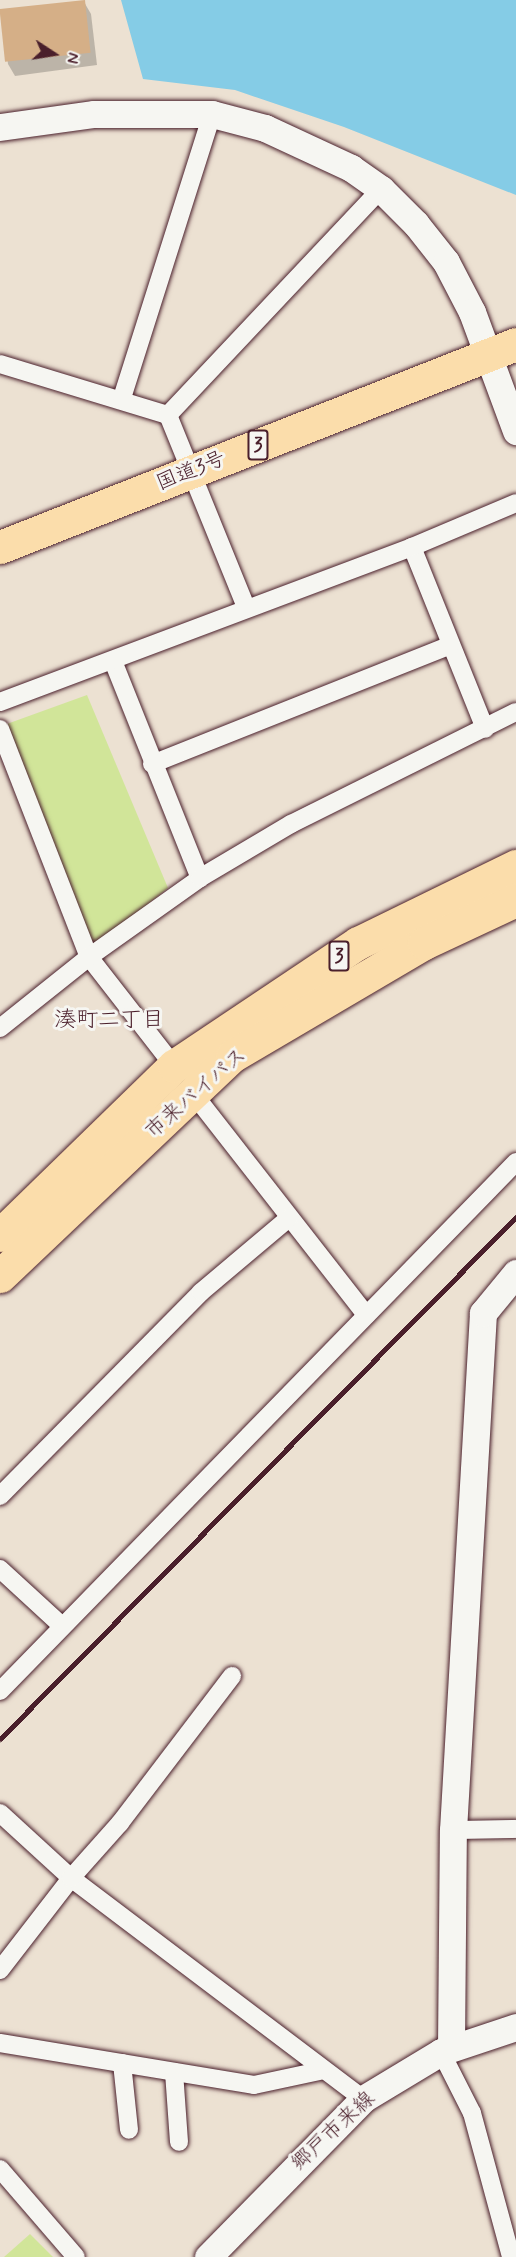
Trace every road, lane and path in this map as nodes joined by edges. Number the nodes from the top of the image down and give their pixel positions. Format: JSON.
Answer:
{"nodes":[{"id":1,"x":212,"y":114,"type":"junction"},
{"id":2,"x":0,"y":127,"type":"edge"},
{"id":3,"x":381,"y":189,"type":"junction"},
{"id":4,"x":501,"y":350,"type":"edge"},
{"id":5,"x":0,"y":364,"type":"edge"},
{"id":6,"x":122,"y":398,"type":"junction"},
{"id":7,"x":168,"y":415,"type":"junction"},
{"id":8,"x":516,"y":431,"type":"edge"},
{"id":9,"x":190,"y":471,"type":"junction"},
{"id":10,"x":516,"y":503,"type":"edge"},
{"id":11,"x":0,"y":547,"type":"edge"},
{"id":12,"x":412,"y":547,"type":"junction"},
{"id":13,"x":246,"y":607,"type":"junction"},
{"id":14,"x":449,"y":646,"type":"junction"},
{"id":15,"x":113,"y":661,"type":"junction"},
{"id":16,"x":0,"y":702,"type":"edge"},
{"id":17,"x":516,"y":712,"type":"edge"},
{"id":18,"x":0,"y":729,"type":"edge"},
{"id":19,"x":485,"y":729,"type":"junction"},
{"id":20,"x":152,"y":764,"type":"junction"},
{"id":21,"x":516,"y":866,"type":"edge"},
{"id":22,"x":200,"y":878,"type":"junction"},
{"id":23,"x":516,"y":900,"type":"edge"},
{"id":24,"x":88,"y":957,"type":"junction"},
{"id":25,"x":0,"y":1028,"type":"edge"},
{"id":26,"x":174,"y":1066,"type":"junction"},
{"id":27,"x":192,"y":1092,"type":"junction"},
{"id":28,"x":516,"y":1162,"type":"edge"},
{"id":29,"x":289,"y":1218,"type":"junction"},
{"id":30,"x":0,"y":1235,"type":"edge"},
{"id":31,"x":516,"y":1273,"type":"edge"},
{"id":32,"x":0,"y":1276,"type":"edge"},
{"id":33,"x":366,"y":1315,"type":"junction"},
{"id":34,"x":0,"y":1496,"type":"edge"},
{"id":35,"x":0,"y":1569,"type":"edge"},
{"id":36,"x":61,"y":1625,"type":"junction"},
{"id":37,"x":232,"y":1676,"type":"dead end"},
{"id":38,"x":0,"y":1691,"type":"edge"},
{"id":39,"x":0,"y":1812,"type":"edge"},
{"id":40,"x":516,"y":1829,"type":"edge"},
{"id":41,"x":453,"y":1830,"type":"junction"},
{"id":42,"x":70,"y":1878,"type":"junction"},
{"id":43,"x":0,"y":1970,"type":"edge"},
{"id":44,"x":516,"y":2027,"type":"edge"},
{"id":45,"x":0,"y":2043,"type":"edge"},
{"id":46,"x":446,"y":2050,"type":"junction"},
{"id":47,"x":122,"y":2063,"type":"junction"},
{"id":48,"x":320,"y":2071,"type":"junction"},
{"id":49,"x":174,"y":2072,"type":"junction"},
{"id":50,"x":363,"y":2099,"type":"junction"},
{"id":51,"x":129,"y":2130,"type":"dead end"},
{"id":52,"x":179,"y":2142,"type":"dead end"},
{"id":53,"x":0,"y":2169,"type":"edge"},
{"id":54,"x":76,"y":2257,"type":"edge"},
{"id":55,"x":208,"y":2257,"type":"edge"},
{"id":56,"x":511,"y":2257,"type":"edge"}],
"edges":[{"from":1,"to":2,"type":"street"},
{"from":1,"to":3,"type":"street"},
{"from":1,"to":6,"type":"street"},
{"from":3,"to":4,"type":"street"},
{"from":3,"to":7,"type":"street"},
{"from":4,"to":8,"type":"street"},
{"from":4,"to":9,"type":"highway","name":"国道3号","number":"3"},
{"from":5,"to":6,"type":"street"},
{"from":6,"to":7,"type":"street"},
{"from":7,"to":9,"type":"street"},
{"from":9,"to":11,"type":"highway","name":"国道3号","number":"3"},
{"from":9,"to":13,"type":"street"},
{"from":10,"to":12,"type":"street"},
{"from":12,"to":13,"type":"street"},
{"from":12,"to":14,"type":"street"},
{"from":13,"to":15,"type":"street"},
{"from":14,"to":19,"type":"street"},
{"from":14,"to":20,"type":"street"},
{"from":15,"to":16,"type":"street"},
{"from":15,"to":20,"type":"street"},
{"from":17,"to":19,"type":"street"},
{"from":18,"to":24,"type":"street"},
{"from":19,"to":22,"type":"street"},
{"from":20,"to":22,"type":"street"},
{"from":21,"to":26,"type":"highway","name":"市来バイパス","number":"3"},
{"from":22,"to":24,"type":"street"},
{"from":23,"to":27,"type":"highway","name":"市来バイパス","number":"3"},
{"from":24,"to":25,"type":"street"},
{"from":24,"to":26,"type":"street"},
{"from":26,"to":30,"type":"highway","name":"市来バイパス","number":"3"},
{"from":27,"to":29,"type":"street"},
{"from":27,"to":32,"type":"highway","name":"市来バイパス","number":"3"},
{"from":28,"to":33,"type":"street"},
{"from":29,"to":33,"type":"street"},
{"from":29,"to":34,"type":"street"},
{"from":31,"to":41,"type":"street"},
{"from":33,"to":36,"type":"street"},
{"from":35,"to":36,"type":"street"},
{"from":36,"to":38,"type":"street"},
{"from":37,"to":42,"type":"street"},
{"from":39,"to":42,"type":"street"},
{"from":40,"to":41,"type":"street"},
{"from":41,"to":46,"type":"street"},
{"from":42,"to":43,"type":"street"},
{"from":42,"to":48,"type":"street"},
{"from":44,"to":46,"type":"street","name":"郷戸市来線"},
{"from":45,"to":47,"type":"street"},
{"from":46,"to":50,"type":"street","name":"郷戸市来線"},
{"from":46,"to":56,"type":"street"},
{"from":47,"to":49,"type":"street"},
{"from":47,"to":51,"type":"street"},
{"from":48,"to":49,"type":"street"},
{"from":48,"to":50,"type":"street"},
{"from":49,"to":52,"type":"street"},
{"from":50,"to":55,"type":"street","name":"郷戸市来線"},
{"from":53,"to":54,"type":"street"}]}
